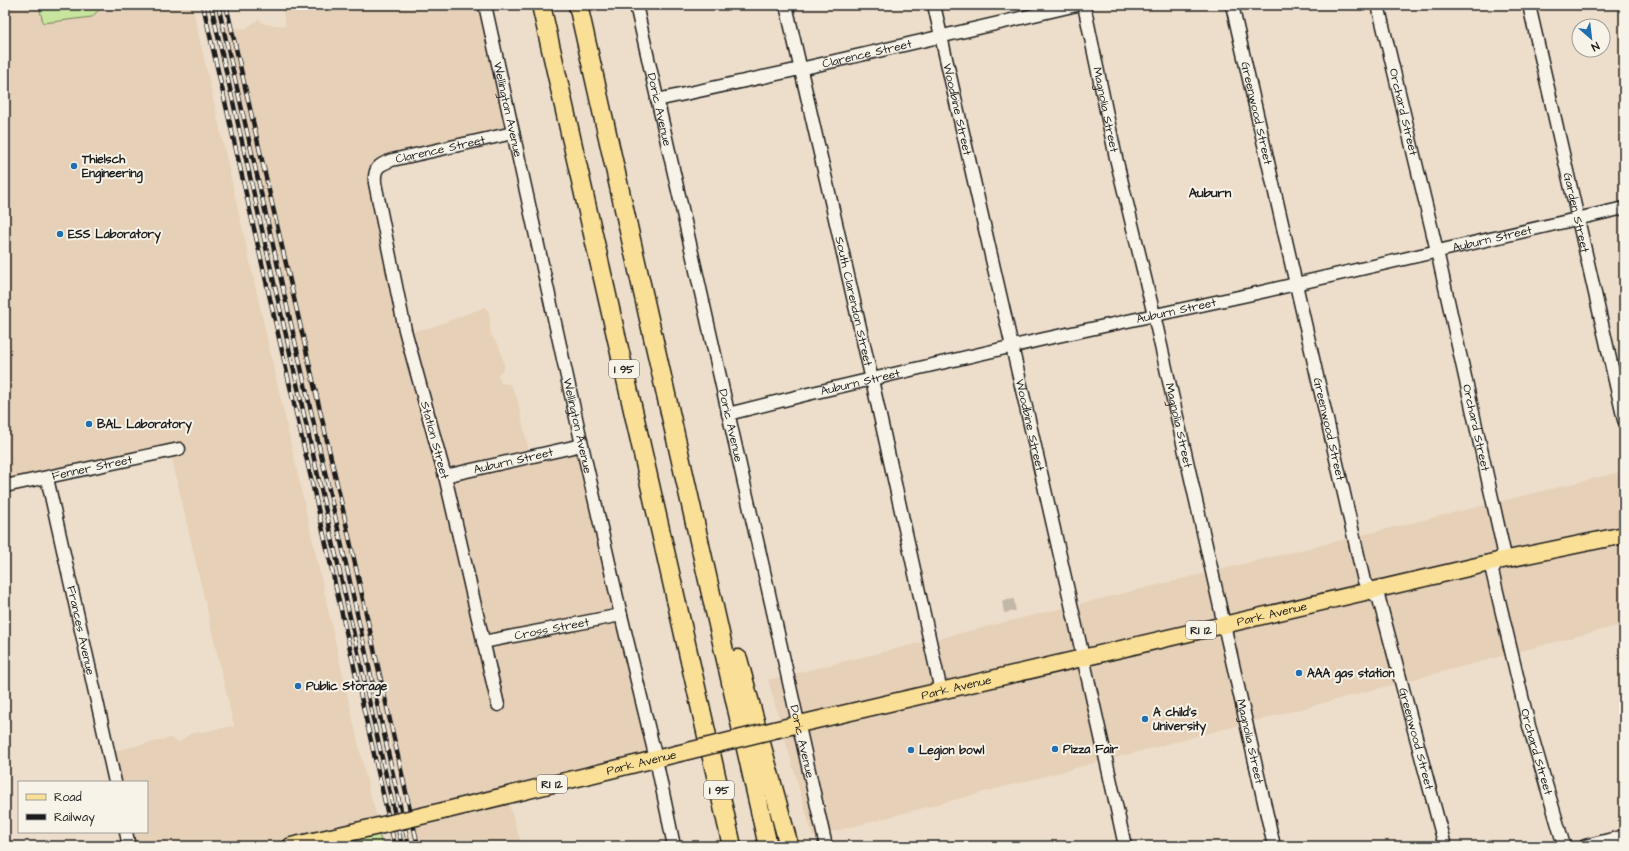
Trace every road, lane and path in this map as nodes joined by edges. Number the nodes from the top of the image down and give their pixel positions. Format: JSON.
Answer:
{"nodes":[{"id":1,"x":485,"y":5,"type":"edge"},
{"id":2,"x":541,"y":5,"type":"edge"},
{"id":3,"x":578,"y":5,"type":"edge"},
{"id":4,"x":636,"y":5,"type":"edge"},
{"id":5,"x":786,"y":5,"type":"edge"},
{"id":6,"x":934,"y":5,"type":"edge"},
{"id":7,"x":1077,"y":5,"type":"edge"},
{"id":8,"x":1084,"y":5,"type":"edge"},
{"id":9,"x":1232,"y":5,"type":"edge"},
{"id":10,"x":1378,"y":5,"type":"edge"},
{"id":11,"x":1529,"y":5,"type":"edge"},
{"id":12,"x":941,"y":36,"type":"junction"},
{"id":13,"x":800,"y":69,"type":"junction"},
{"id":14,"x":657,"y":100,"type":"junction"},
{"id":15,"x":513,"y":133,"type":"junction"},
{"id":16,"x":374,"y":174,"type":"joint"},
{"id":17,"x":1624,"y":208,"type":"edge"},
{"id":18,"x":1578,"y":219,"type":"junction"},
{"id":19,"x":1437,"y":251,"type":"junction"},
{"id":20,"x":1297,"y":283,"type":"junction"},
{"id":21,"x":1154,"y":316,"type":"junction"},
{"id":22,"x":1013,"y":346,"type":"junction"},
{"id":23,"x":872,"y":380,"type":"junction"},
{"id":24,"x":728,"y":414,"type":"junction"},
{"id":25,"x":1624,"y":420,"type":"edge"},
{"id":26,"x":672,"y":421,"type":"junction"},
{"id":27,"x":582,"y":444,"type":"junction"},
{"id":28,"x":179,"y":448,"type":"dead end"},
{"id":29,"x":445,"y":476,"type":"junction"},
{"id":30,"x":47,"y":478,"type":"junction"},
{"id":31,"x":5,"y":486,"type":"edge"},
{"id":32,"x":1624,"y":535,"type":"edge"},
{"id":33,"x":1498,"y":561,"type":"junction"},
{"id":34,"x":1371,"y":591,"type":"junction"},
{"id":35,"x":621,"y":615,"type":"junction"},
{"id":36,"x":1224,"y":625,"type":"junction"},
{"id":37,"x":482,"y":642,"type":"junction"},
{"id":38,"x":1084,"y":657,"type":"junction"},
{"id":39,"x":941,"y":691,"type":"junction"},
{"id":40,"x":498,"y":705,"type":"dead end"},
{"id":41,"x":799,"y":725,"type":"junction"},
{"id":42,"x":656,"y":759,"type":"junction"},
{"id":43,"x":115,"y":781,"type":"edge"},
{"id":44,"x":126,"y":833,"type":"edge"},
{"id":45,"x":1624,"y":836,"type":"edge"},
{"id":46,"x":129,"y":846,"type":"edge"},
{"id":47,"x":291,"y":846,"type":"edge"},
{"id":48,"x":674,"y":846,"type":"edge"},
{"id":49,"x":732,"y":846,"type":"edge"},
{"id":50,"x":768,"y":846,"type":"edge"},
{"id":51,"x":789,"y":846,"type":"edge"},
{"id":52,"x":826,"y":846,"type":"edge"},
{"id":53,"x":1125,"y":846,"type":"edge"},
{"id":54,"x":1274,"y":846,"type":"edge"},
{"id":55,"x":1444,"y":846,"type":"edge"},
{"id":56,"x":1564,"y":846,"type":"edge"},
{"id":57,"x":1585,"y":846,"type":"edge"}],
"edges":[{"from":1,"to":15,"type":"street","name":"Wellington Avenue"},
{"from":2,"to":49,"type":"highway","number":"I 95"},
{"from":3,"to":26,"type":"highway"},
{"from":4,"to":14,"type":"street","name":"Doric Avenue"},
{"from":5,"to":13,"type":"street","name":"South Clarendon Street"},
{"from":6,"to":12,"type":"street","name":"Woodbine Street"},
{"from":7,"to":12,"type":"street","name":"Clarence Street"},
{"from":8,"to":21,"type":"street","name":"Magnolia Street"},
{"from":9,"to":20,"type":"street","name":"Greenwood Street"},
{"from":10,"to":19,"type":"street","name":"Orchard Street"},
{"from":11,"to":18,"type":"street","name":"Garden Street"},
{"from":12,"to":13,"type":"street","name":"Clarence Street"},
{"from":12,"to":22,"type":"street","name":"Woodbine Street"},
{"from":13,"to":14,"type":"street","name":"Clarence Street"},
{"from":13,"to":23,"type":"street","name":"South Clarendon Street"},
{"from":14,"to":24,"type":"street","name":"Doric Avenue"},
{"from":15,"to":16,"type":"street","name":"Clarence Street"},
{"from":15,"to":27,"type":"street","name":"Wellington Avenue"},
{"from":16,"to":29,"type":"street","name":"Station Street"},
{"from":17,"to":18,"type":"street","name":"Auburn Street"},
{"from":18,"to":19,"type":"street","name":"Auburn Street"},
{"from":18,"to":25,"type":"street","name":"Garden Street"},
{"from":19,"to":20,"type":"street","name":"Auburn Street"},
{"from":19,"to":33,"type":"street","name":"Orchard Street"},
{"from":20,"to":21,"type":"street","name":"Auburn Street"},
{"from":20,"to":34,"type":"street","name":"Greenwood Street"},
{"from":21,"to":22,"type":"street","name":"Auburn Street"},
{"from":21,"to":36,"type":"street","name":"Magnolia Street"},
{"from":22,"to":23,"type":"street","name":"Auburn Street"},
{"from":22,"to":38,"type":"street","name":"Woodbine Street"},
{"from":23,"to":24,"type":"street","name":"Auburn Street"},
{"from":23,"to":39,"type":"street","name":"South Clarendon Street"},
{"from":24,"to":41,"type":"street","name":"Doric Avenue"},
{"from":26,"to":50,"type":"highway"},
{"from":26,"to":51,"type":"highway"},
{"from":27,"to":29,"type":"street","name":"Auburn Street"},
{"from":27,"to":35,"type":"street","name":"Wellington Avenue"},
{"from":28,"to":30,"type":"street","name":"Fenner Street"},
{"from":29,"to":37,"type":"street","name":"Station Street"},
{"from":30,"to":31,"type":"street","name":"Fenner Street"},
{"from":30,"to":43,"type":"street","name":"Frances Avenue"},
{"from":32,"to":33,"type":"main road","name":"Park Avenue","number":"RI 12"},
{"from":33,"to":34,"type":"main road","name":"Park Avenue","number":"RI 12"},
{"from":33,"to":56,"type":"street","name":"Orchard Street"},
{"from":34,"to":36,"type":"main road","name":"Park Avenue","number":"RI 12"},
{"from":34,"to":55,"type":"street","name":"Greenwood Street"},
{"from":35,"to":37,"type":"street","name":"Cross Street"},
{"from":35,"to":42,"type":"street","name":"Wellington Avenue"},
{"from":36,"to":38,"type":"main road","name":"Park Avenue","number":"RI 12"},
{"from":36,"to":54,"type":"street","name":"Magnolia Street"},
{"from":37,"to":40,"type":"street","name":"Station Street"},
{"from":38,"to":39,"type":"main road","name":"Park Avenue","number":"RI 12"},
{"from":38,"to":53,"type":"street","name":"Woodbine Street"},
{"from":39,"to":41,"type":"main road","name":"Park Avenue","number":"RI 12"},
{"from":41,"to":42,"type":"main road","name":"Park Avenue","number":"RI 12","bridge":true},
{"from":41,"to":52,"type":"street","name":"Doric Avenue"},
{"from":42,"to":47,"type":"main road","name":"Park Avenue","number":"RI 12","bridge":true},
{"from":42,"to":48,"type":"street","name":"Wellington Avenue"},
{"from":44,"to":46,"type":"street"},
{"from":45,"to":57,"type":"street"}]}
